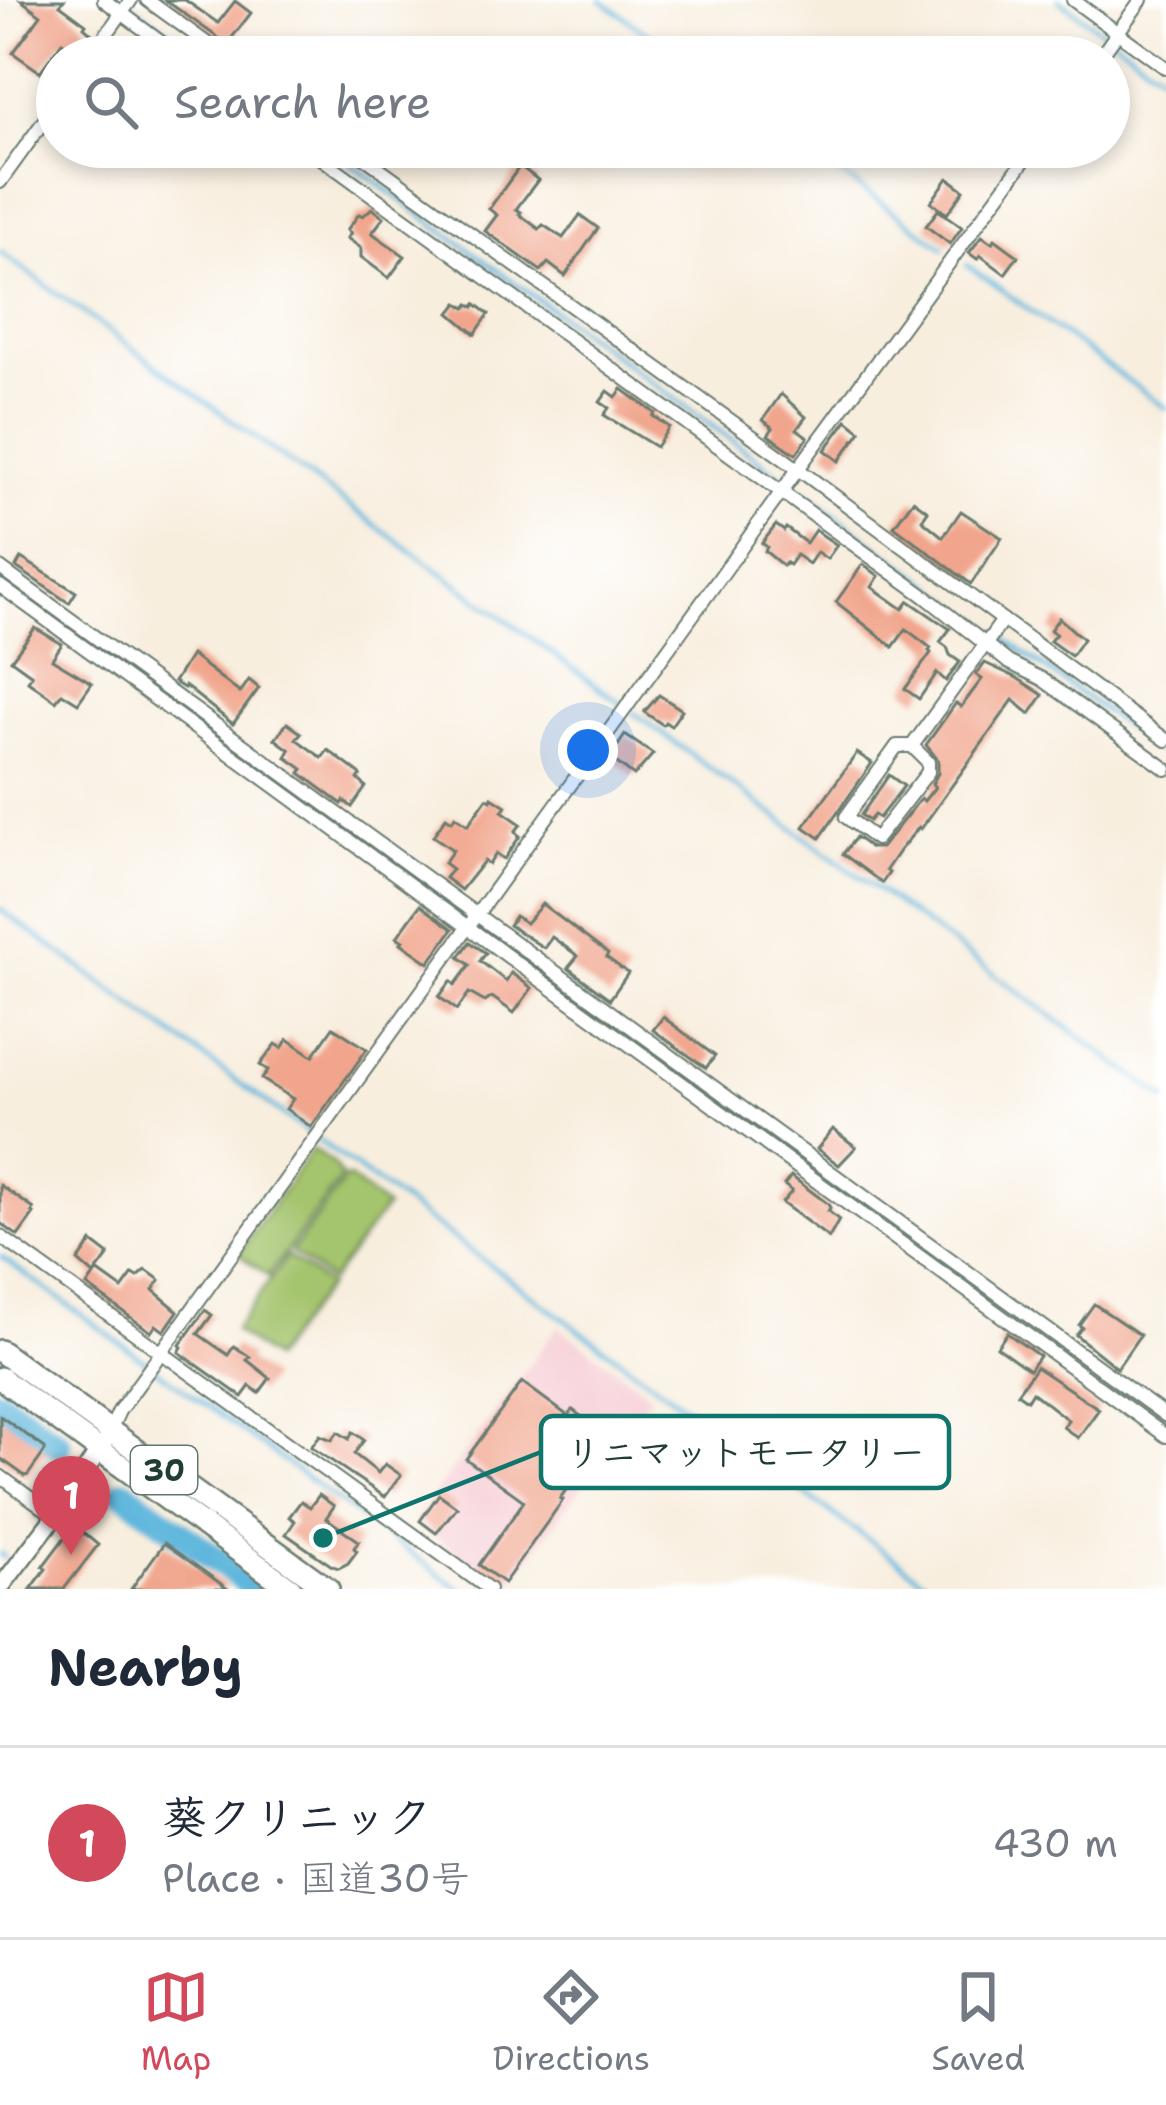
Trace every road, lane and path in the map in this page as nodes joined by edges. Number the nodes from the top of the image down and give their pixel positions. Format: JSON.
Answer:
{"nodes":[{"id":1,"x":104,"y":0,"type":"edge"},
{"id":2,"x":147,"y":0,"type":"edge"},
{"id":3,"x":1073,"y":0,"type":"edge"},
{"id":4,"x":1141,"y":0,"type":"edge"},
{"id":5,"x":126,"y":7,"type":"edge"},
{"id":6,"x":105,"y":36,"type":"edge"},
{"id":7,"x":158,"y":36,"type":"edge"},
{"id":8,"x":197,"y":36,"type":"edge"},
{"id":9,"x":1115,"y":36,"type":"joint"},
{"id":10,"x":1130,"y":45,"type":"edge"},
{"id":11,"x":1166,"y":68,"type":"edge"},
{"id":12,"x":36,"y":132,"type":"edge"},
{"id":13,"x":337,"y":168,"type":"edge"},
{"id":14,"x":378,"y":168,"type":"edge"},
{"id":15,"x":1019,"y":168,"type":"edge"},
{"id":16,"x":0,"y":182,"type":"edge"},
{"id":17,"x":790,"y":480,"type":"junction"},
{"id":18,"x":0,"y":568,"type":"edge"},
{"id":19,"x":0,"y":586,"type":"edge"},
{"id":20,"x":934,"y":587,"type":"junction"},
{"id":21,"x":966,"y":610,"type":"junction"},
{"id":22,"x":995,"y":631,"type":"junction"},
{"id":23,"x":1037,"y":662,"type":"junction"},
{"id":24,"x":1166,"y":740,"type":"edge"},
{"id":25,"x":912,"y":746,"type":"junction"},
{"id":26,"x":1166,"y":769,"type":"edge"},
{"id":27,"x":472,"y":920,"type":"junction"},
{"id":28,"x":0,"y":1236,"type":"edge"},
{"id":29,"x":0,"y":1352,"type":"edge"},
{"id":30,"x":155,"y":1361,"type":"junction"},
{"id":31,"x":0,"y":1378,"type":"edge"},
{"id":32,"x":1166,"y":1416,"type":"edge"},
{"id":33,"x":1166,"y":1436,"type":"edge"},
{"id":34,"x":105,"y":1441,"type":"junction"},
{"id":35,"x":0,"y":1476,"type":"edge"},
{"id":36,"x":55,"y":1516,"type":"junction"},
{"id":37,"x":0,"y":1588,"type":"edge"},
{"id":38,"x":291,"y":1589,"type":"edge"},
{"id":39,"x":328,"y":1589,"type":"edge"},
{"id":40,"x":489,"y":1589,"type":"edge"}],
"edges":[{"from":1,"to":5,"type":"street"},
{"from":2,"to":8,"type":"street"},
{"from":3,"to":9,"type":"street"},
{"from":4,"to":9,"type":"street"},
{"from":5,"to":6,"type":"street"},
{"from":5,"to":7,"type":"street"},
{"from":10,"to":11,"type":"street"},
{"from":12,"to":16,"type":"street"},
{"from":13,"to":17,"type":"street"},
{"from":14,"to":17,"type":"street"},
{"from":15,"to":17,"type":"street"},
{"from":17,"to":20,"type":"street"},
{"from":17,"to":20,"type":"street"},
{"from":17,"to":27,"type":"street"},
{"from":18,"to":27,"type":"street"},
{"from":19,"to":27,"type":"street"},
{"from":20,"to":21,"type":"street"},
{"from":20,"to":21,"type":"street"},
{"from":21,"to":22,"type":"street"},
{"from":21,"to":22,"type":"street"},
{"from":22,"to":23,"type":"street"},
{"from":22,"to":23,"type":"street"},
{"from":22,"to":25,"type":"street"},
{"from":23,"to":24,"type":"street"},
{"from":23,"to":26,"type":"street"},
{"from":25,"to":25,"type":"street"},
{"from":27,"to":30,"type":"street"},
{"from":27,"to":32,"type":"street"},
{"from":27,"to":33,"type":"street"},
{"from":28,"to":30,"type":"street"},
{"from":29,"to":34,"type":"highway","number":"30"},
{"from":30,"to":34,"type":"street"},
{"from":30,"to":40,"type":"street"},
{"from":31,"to":34,"type":"highway","number":"30"},
{"from":34,"to":36,"type":"street"},
{"from":34,"to":38,"type":"highway","number":"30"},
{"from":34,"to":39,"type":"highway","number":"30"},
{"from":35,"to":36,"type":"street"},
{"from":36,"to":37,"type":"street"}]}
